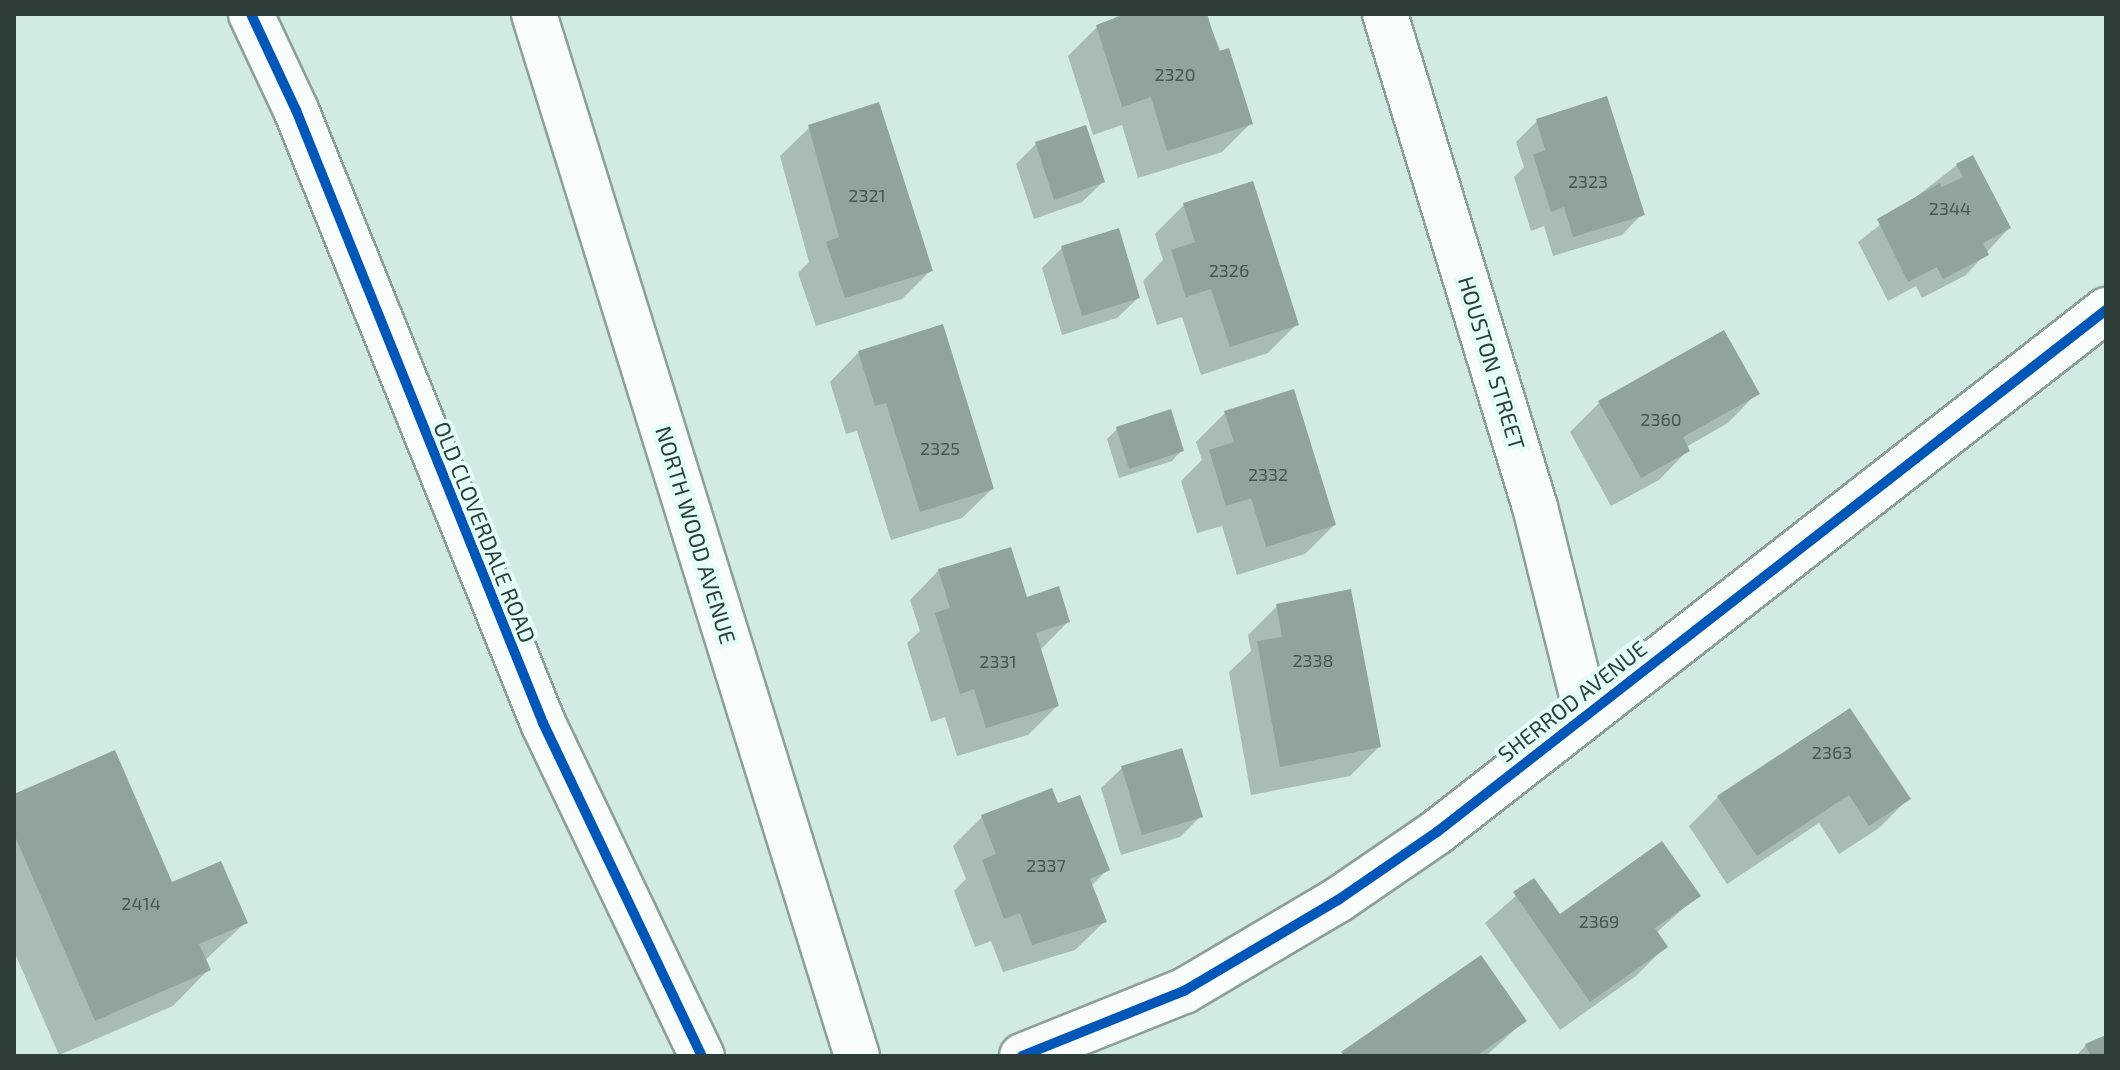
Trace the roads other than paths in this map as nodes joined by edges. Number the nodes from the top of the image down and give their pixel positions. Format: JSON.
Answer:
{"nodes":[{"id":1,"x":251,"y":14,"type":"edge"},
{"id":2,"x":534,"y":14,"type":"edge"},
{"id":3,"x":1385,"y":14,"type":"edge"},
{"id":4,"x":2106,"y":310,"type":"edge"},
{"id":5,"x":1587,"y":715,"type":"junction"},
{"id":6,"x":702,"y":1056,"type":"edge"},
{"id":7,"x":857,"y":1056,"type":"edge"},
{"id":8,"x":1022,"y":1056,"type":"edge"}],
"edges":[{"from":1,"to":6,"type":"street","name":"OLD CLOVERDALE ROAD"},
{"from":2,"to":7,"type":"street","name":"NORTH WOOD AVENUE"},
{"from":3,"to":5,"type":"street","name":"HOUSTON STREET"},
{"from":4,"to":5,"type":"street","name":"SHERROD AVENUE"},
{"from":5,"to":8,"type":"street","name":"SHERROD AVENUE"}]}
